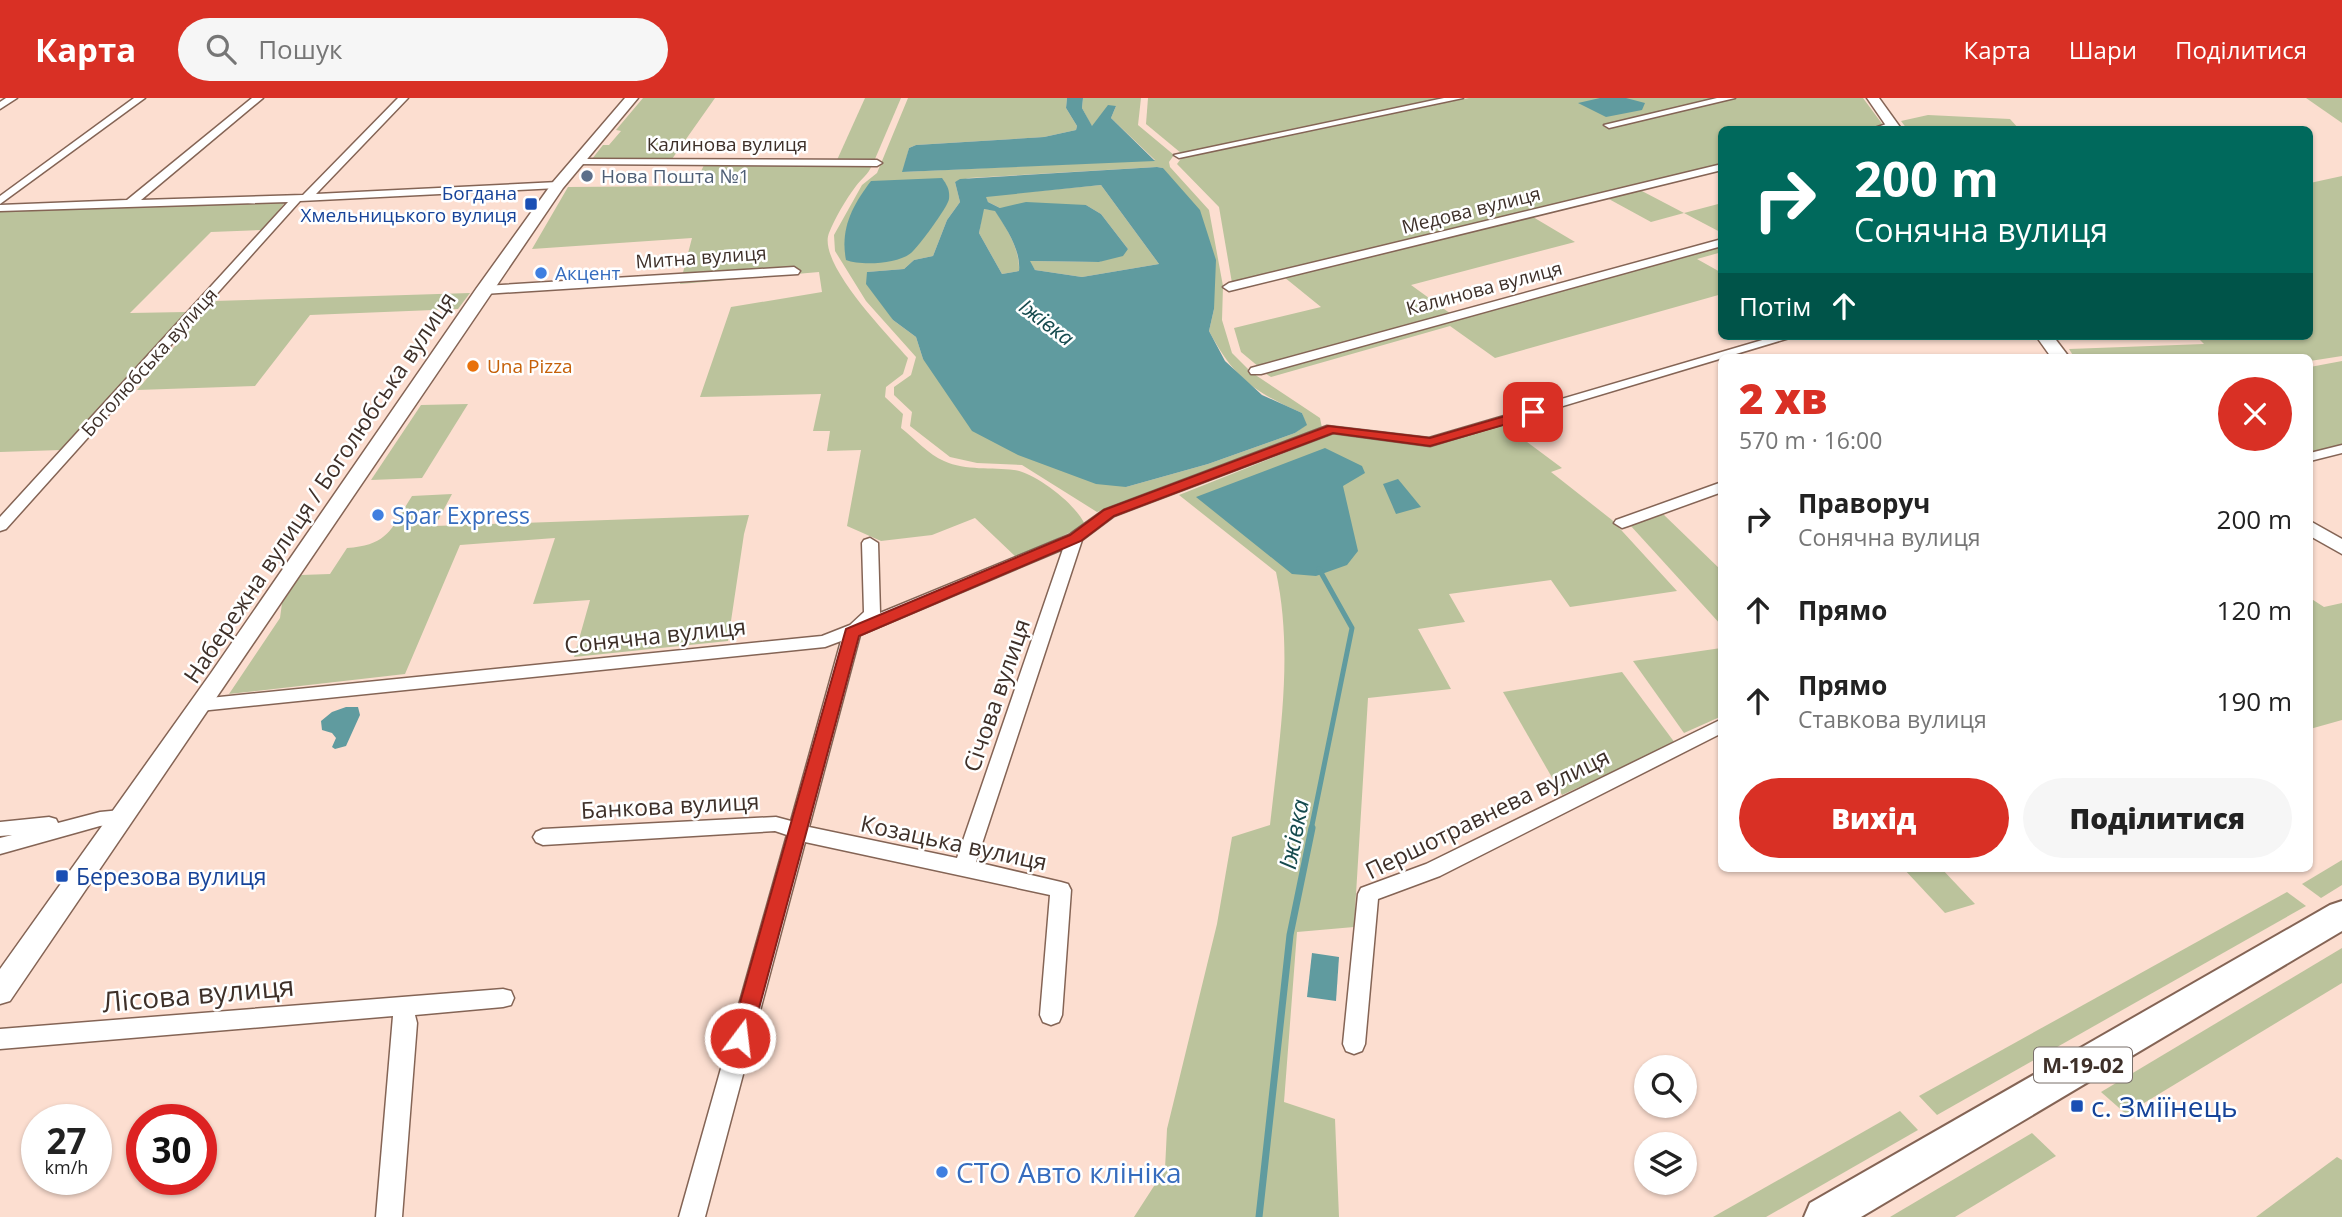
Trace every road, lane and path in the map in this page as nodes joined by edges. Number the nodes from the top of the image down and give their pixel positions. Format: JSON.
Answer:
{"nodes":[{"id":1,"x":12,"y":98,"type":"edge"},
{"id":2,"x":140,"y":98,"type":"edge"},
{"id":3,"x":258,"y":98,"type":"edge"},
{"id":4,"x":403,"y":98,"type":"edge"},
{"id":5,"x":632,"y":98,"type":"edge"},
{"id":6,"x":1458,"y":98,"type":"edge"},
{"id":7,"x":1730,"y":98,"type":"edge"},
{"id":8,"x":1873,"y":98,"type":"edge"},
{"id":9,"x":0,"y":106,"type":"edge"},
{"id":10,"x":1609,"y":125,"type":"dead end"},
{"id":11,"x":1893,"y":126,"type":"edge"},
{"id":12,"x":1179,"y":155,"type":"dead end"},
{"id":13,"x":577,"y":162,"type":"junction"},
{"id":14,"x":877,"y":163,"type":"dead end"},
{"id":15,"x":1718,"y":168,"type":"edge"},
{"id":16,"x":558,"y":185,"type":"junction"},
{"id":17,"x":302,"y":198,"type":"junction"},
{"id":18,"x":0,"y":201,"type":"edge"},
{"id":19,"x":131,"y":203,"type":"junction"},
{"id":20,"x":0,"y":208,"type":"edge"},
{"id":21,"x":1718,"y":243,"type":"edge"},
{"id":22,"x":794,"y":271,"type":"dead end"},
{"id":23,"x":1229,"y":286,"type":"dead end"},
{"id":24,"x":484,"y":289,"type":"junction"},
{"id":25,"x":1776,"y":340,"type":"edge"},
{"id":26,"x":2047,"y":340,"type":"edge"},
{"id":27,"x":1729,"y":354,"type":"edge"},
{"id":28,"x":2058,"y":354,"type":"edge"},
{"id":29,"x":1718,"y":357,"type":"edge"},
{"id":30,"x":1256,"y":371,"type":"dead end"},
{"id":31,"x":2342,"y":449,"type":"edge"},
{"id":32,"x":2313,"y":456,"type":"edge"},
{"id":33,"x":1718,"y":488,"type":"edge"},
{"id":34,"x":1622,"y":523,"type":"dead end"},
{"id":35,"x":0,"y":526,"type":"edge"},
{"id":36,"x":2313,"y":529,"type":"edge"},
{"id":37,"x":1076,"y":538,"type":"junction"},
{"id":38,"x":870,"y":543,"type":"dead end"},
{"id":39,"x":2342,"y":548,"type":"edge"},
{"id":40,"x":852,"y":633,"type":"junction"},
{"id":41,"x":201,"y":705,"type":"junction"},
{"id":42,"x":1718,"y":727,"type":"edge"},
{"id":43,"x":111,"y":818,"type":"junction"},
{"id":44,"x":0,"y":829,"type":"edge"},
{"id":45,"x":796,"y":833,"type":"junction"},
{"id":46,"x":544,"y":837,"type":"dead end"},
{"id":47,"x":0,"y":846,"type":"edge"},
{"id":48,"x":964,"y":867,"type":"junction"},
{"id":49,"x":2342,"y":914,"type":"edge"},
{"id":50,"x":0,"y":992,"type":"edge"},
{"id":51,"x":503,"y":998,"type":"dead end"},
{"id":52,"x":402,"y":1006,"type":"junction"},
{"id":53,"x":1051,"y":1015,"type":"dead end"},
{"id":54,"x":0,"y":1039,"type":"edge"},
{"id":55,"x":1354,"y":1044,"type":"dead end"},
{"id":56,"x":389,"y":1217,"type":"edge"},
{"id":57,"x":692,"y":1217,"type":"edge"},
{"id":58,"x":1824,"y":1217,"type":"edge"}],
"edges":[{"from":1,"to":9,"type":"street"},
{"from":2,"to":18,"type":"street"},
{"from":3,"to":19,"type":"street"},
{"from":4,"to":17,"type":"street","name":"Боголюбська вулиця"},
{"from":5,"to":13,"type":"street","name":"Набережна вулиця / Боголюбська вулиця"},
{"from":6,"to":12,"type":"street"},
{"from":7,"to":10,"type":"street"},
{"from":8,"to":11,"type":"street"},
{"from":13,"to":14,"type":"street","name":"Калинова вулиця"},
{"from":13,"to":16,"type":"street","name":"Набережна вулиця / Боголюбська вулиця"},
{"from":15,"to":23,"type":"street","name":"Медова вулиця"},
{"from":16,"to":17,"type":"street"},
{"from":16,"to":24,"type":"street","name":"Набережна вулиця / Боголюбська вулиця"},
{"from":17,"to":19,"type":"street"},
{"from":17,"to":35,"type":"street","name":"Боголюбська вулиця"},
{"from":19,"to":20,"type":"street"},
{"from":21,"to":30,"type":"street","name":"Калинова вулиця"},
{"from":22,"to":24,"type":"street","name":"Митна вулиця"},
{"from":24,"to":41,"type":"street","name":"Набережна вулиця / Боголюбська вулиця"},
{"from":25,"to":27,"type":"street","name":"Сонячна вулиця"},
{"from":26,"to":28,"type":"street"},
{"from":29,"to":37,"type":"street","name":"Сонячна вулиця"},
{"from":31,"to":32,"type":"street"},
{"from":33,"to":34,"type":"street"},
{"from":36,"to":39,"type":"street"},
{"from":37,"to":40,"type":"street","name":"Сонячна вулиця"},
{"from":37,"to":48,"type":"street","name":"Січова вулиця"},
{"from":38,"to":40,"type":"street"},
{"from":40,"to":41,"type":"street","name":"Сонячна вулиця"},
{"from":40,"to":45,"type":"street"},
{"from":41,"to":43,"type":"street","name":"Набережна вулиця / Боголюбська вулиця"},
{"from":42,"to":55,"type":"street","name":"Першотравнева вулиця"},
{"from":43,"to":44,"type":"street"},
{"from":43,"to":47,"type":"street"},
{"from":43,"to":50,"type":"street","name":"Набережна вулиця / Боголюбська вулиця"},
{"from":45,"to":46,"type":"street","name":"Банкова вулиця"},
{"from":45,"to":48,"type":"street","name":"Козацька вулиця"},
{"from":45,"to":57,"type":"street"},
{"from":48,"to":53,"type":"street","name":"Козацька вулиця"},
{"from":49,"to":58,"type":"main road","number":"М-19-02"},
{"from":51,"to":52,"type":"street","name":"Лісова вулиця"},
{"from":52,"to":54,"type":"street","name":"Лісова вулиця"},
{"from":52,"to":56,"type":"street"}]}
